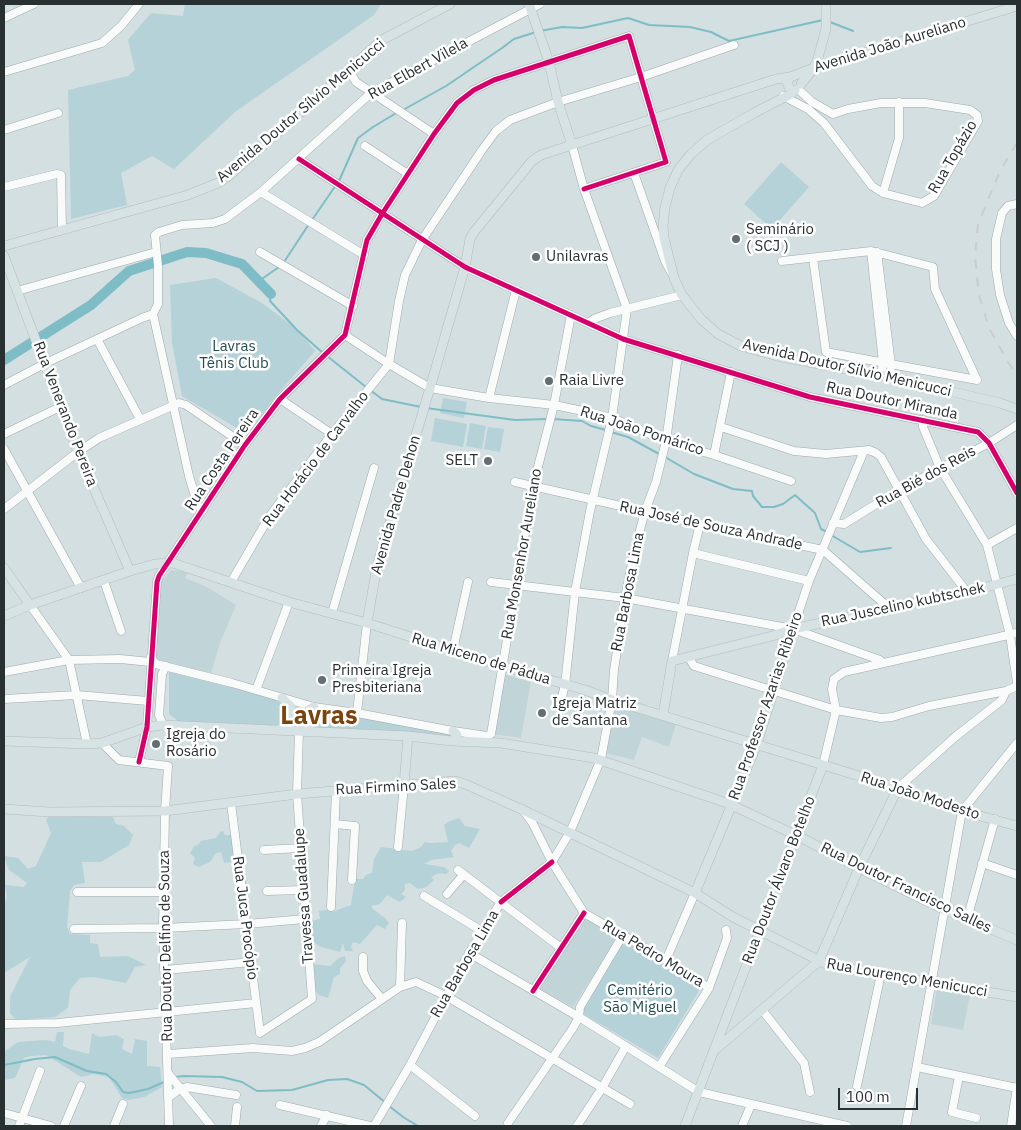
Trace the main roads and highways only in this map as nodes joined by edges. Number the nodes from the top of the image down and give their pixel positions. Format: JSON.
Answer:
{"nodes":[{"id":1,"x":450,"y":4,"type":"edge"},
{"id":2,"x":826,"y":4,"type":"edge"},
{"id":3,"x":530,"y":6,"type":"edge"},
{"id":4,"x":1006,"y":7,"type":"edge"},
{"id":5,"x":1017,"y":7,"type":"edge"},
{"id":6,"x":814,"y":68,"type":"junction"},
{"id":7,"x":793,"y":84,"type":"junction"},
{"id":8,"x":572,"y":145,"type":"junction"},
{"id":9,"x":4,"y":246,"type":"edge"},
{"id":10,"x":4,"y":256,"type":"edge"},
{"id":11,"x":1017,"y":409,"type":"edge"},
{"id":12,"x":4,"y":568,"type":"edge"},
{"id":13,"x":130,"y":571,"type":"junction"},
{"id":14,"x":1017,"y":579,"type":"edge"},
{"id":15,"x":30,"y":604,"type":"junction"},
{"id":16,"x":4,"y":616,"type":"edge"},
{"id":17,"x":367,"y":623,"type":"junction"},
{"id":18,"x":793,"y":629,"type":"junction"},
{"id":19,"x":282,"y":698,"type":"road end"},
{"id":20,"x":314,"y":707,"type":"road end"},
{"id":21,"x":663,"y":714,"type":"junction"},
{"id":22,"x":276,"y":730,"type":"junction"},
{"id":23,"x":312,"y":732,"type":"junction"},
{"id":24,"x":490,"y":734,"type":"road end"},
{"id":25,"x":408,"y":736,"type":"junction"},
{"id":26,"x":4,"y":740,"type":"edge"},
{"id":27,"x":501,"y":743,"type":"junction"},
{"id":28,"x":757,"y":744,"type":"junction"},
{"id":29,"x":823,"y":765,"type":"junction"},
{"id":30,"x":404,"y":785,"type":"junction"},
{"id":31,"x":898,"y":788,"type":"junction"},
{"id":32,"x":732,"y":806,"type":"junction"},
{"id":33,"x":4,"y":809,"type":"edge"},
{"id":34,"x":1017,"y":826,"type":"edge"},
{"id":35,"x":796,"y":835,"type":"junction"},
{"id":36,"x":859,"y":868,"type":"junction"},
{"id":37,"x":695,"y":893,"type":"junction"},
{"id":38,"x":760,"y":931,"type":"junction"},
{"id":39,"x":1017,"y":940,"type":"edge"},
{"id":40,"x":819,"y":961,"type":"junction"},
{"id":41,"x":1017,"y":997,"type":"edge"},
{"id":42,"x":719,"y":1044,"type":"junction"},
{"id":43,"x":686,"y":1126,"type":"edge"}],
"edges":[{"from":1,"to":9,"type":"main road","name":"Avenida Doutor Sílvio Menicucci"},
{"from":2,"to":6,"type":"main road"},
{"from":3,"to":8,"type":"main road"},
{"from":4,"to":5,"type":"main road","name":"Avenida João Aureliano"},
{"from":4,"to":6,"type":"main road","name":"Avenida João Aureliano"},
{"from":6,"to":7,"type":"main road","name":"Avenida João Aureliano"},
{"from":7,"to":8,"type":"main road"},
{"from":7,"to":11,"type":"main road","name":"Avenida Doutor Sílvio Menicucci"},
{"from":8,"to":17,"type":"main road","name":"Avenida Padre Dehon"},
{"from":10,"to":13,"type":"main road","name":"Rua Venerando Pereira"},
{"from":12,"to":15,"type":"main road"},
{"from":13,"to":15,"type":"main road"},
{"from":13,"to":17,"type":"main road","name":"Rua Miceno de Pádua"},
{"from":14,"to":18,"type":"main road","name":"Rua Juscelino kubtschek"},
{"from":15,"to":16,"type":"main road"},
{"from":17,"to":21,"type":"main road","name":"Rua Miceno de Pádua"},
{"from":18,"to":21,"type":"main road","name":"Rua Juscelino kubtschek"},
{"from":18,"to":28,"type":"main road","name":"Rua Professor Azarias Ribeiro"},
{"from":19,"to":22,"type":"main road"},
{"from":20,"to":23,"type":"main road"},
{"from":21,"to":28,"type":"main road","name":"Rua Miceno de Pádua"},
{"from":22,"to":23,"type":"main road","name":"Rua Doutor Francisco Salles"},
{"from":22,"to":26,"type":"main road","name":"Rua Doutor Francisco Salles"},
{"from":23,"to":25,"type":"main road","name":"Rua Doutor Francisco Salles"},
{"from":24,"to":27,"type":"main road"},
{"from":25,"to":27,"type":"main road","name":"Rua Doutor Francisco Salles"},
{"from":25,"to":30,"type":"main road"},
{"from":27,"to":32,"type":"main road","name":"Rua Doutor Francisco Salles"},
{"from":28,"to":29,"type":"main road","name":"Rua Miceno de Pádua"},
{"from":28,"to":32,"type":"main road","name":"Rua Professor Azarias Ribeiro"},
{"from":29,"to":31,"type":"main road","name":"Rua João Modesto"},
{"from":29,"to":35,"type":"main road","name":"Rua Doutor Álvaro Botelho"},
{"from":30,"to":33,"type":"main road","name":"Rua Firmino Sales"},
{"from":30,"to":37,"type":"main road","name":"Rua Firmino Sales"},
{"from":31,"to":34,"type":"main road","name":"Rua João Modesto"},
{"from":31,"to":36,"type":"main road"},
{"from":32,"to":35,"type":"main road","name":"Rua Doutor Francisco Salles"},
{"from":32,"to":37,"type":"main road","name":"Rua Professor Azarias Ribeiro"},
{"from":35,"to":36,"type":"main road","name":"Rua Doutor Francisco Salles"},
{"from":35,"to":38,"type":"main road","name":"Rua Doutor Álvaro Botelho"},
{"from":36,"to":39,"type":"main road","name":"Rua Doutor Francisco Salles"},
{"from":36,"to":40,"type":"main road"},
{"from":37,"to":38,"type":"main road","name":"Rua Lourenço Menicucci"},
{"from":38,"to":40,"type":"main road","name":"Rua Lourenço Menicucci"},
{"from":38,"to":42,"type":"main road","name":"Rua Doutor Álvaro Botelho"},
{"from":40,"to":41,"type":"main road","name":"Rua Lourenço Menicucci"},
{"from":40,"to":42,"type":"main road"},
{"from":42,"to":43,"type":"main road","name":"Rua Doutor Álvaro Botelho"}]}
